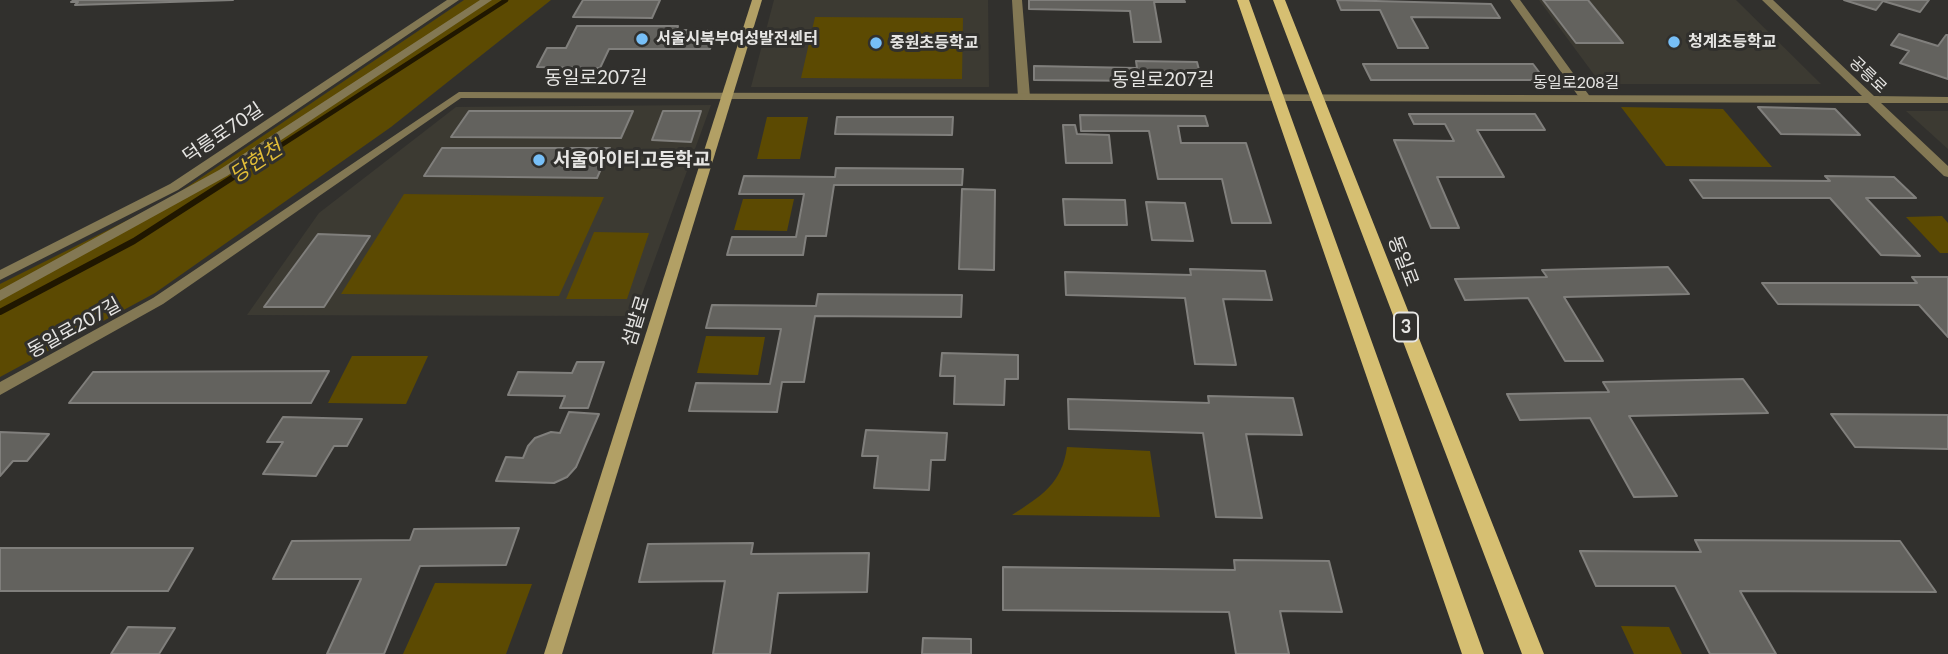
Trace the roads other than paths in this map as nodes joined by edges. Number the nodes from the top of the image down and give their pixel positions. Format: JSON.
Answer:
{"nodes":[{"id":1,"x":454,"y":0,"type":"edge"},
{"id":2,"x":487,"y":0,"type":"edge"},
{"id":3,"x":757,"y":0,"type":"edge"},
{"id":4,"x":1017,"y":0,"type":"edge"},
{"id":5,"x":1243,"y":0,"type":"edge"},
{"id":6,"x":1279,"y":0,"type":"edge"},
{"id":7,"x":1515,"y":0,"type":"edge"},
{"id":8,"x":1767,"y":0,"type":"edge"},
{"id":9,"x":727,"y":96,"type":"junction"},
{"id":10,"x":1024,"y":97,"type":"junction"},
{"id":11,"x":1279,"y":98,"type":"junction"},
{"id":12,"x":1318,"y":98,"type":"junction"},
{"id":13,"x":1585,"y":98,"type":"junction"},
{"id":14,"x":1948,"y":100,"type":"edge"},
{"id":15,"x":1872,"y":101,"type":"junction"},
{"id":16,"x":1948,"y":173,"type":"edge"},
{"id":17,"x":0,"y":276,"type":"edge"},
{"id":18,"x":0,"y":296,"type":"edge"},
{"id":19,"x":0,"y":389,"type":"edge"},
{"id":20,"x":553,"y":654,"type":"edge"},
{"id":21,"x":1473,"y":654,"type":"edge"},
{"id":22,"x":1533,"y":654,"type":"edge"}],
"edges":[{"from":1,"to":17,"type":"street","name":"덕릉로70길"},
{"from":2,"to":18,"type":"street"},
{"from":3,"to":9,"type":"main road","name":"섬밭로"},
{"from":4,"to":10,"type":"street"},
{"from":5,"to":11,"type":"main road"},
{"from":6,"to":12,"type":"main road","name":"동일로","number":"3"},
{"from":7,"to":13,"type":"street"},
{"from":8,"to":15,"type":"street","name":"공릉로"},
{"from":9,"to":10,"type":"street","name":"동일로207길"},
{"from":9,"to":19,"type":"street","name":"동일로207길"},
{"from":9,"to":20,"type":"main road","name":"섬밭로"},
{"from":10,"to":11,"type":"street","name":"동일로207길"},
{"from":11,"to":12,"type":"street","name":"동일로208길"},
{"from":11,"to":21,"type":"main road"},
{"from":12,"to":13,"type":"street","name":"동일로208길"},
{"from":12,"to":22,"type":"main road","name":"동일로","number":"3"},
{"from":13,"to":15,"type":"street","name":"동일로208길"},
{"from":14,"to":15,"type":"street","name":"동일로208길"},
{"from":15,"to":16,"type":"street","name":"공릉로"}]}
